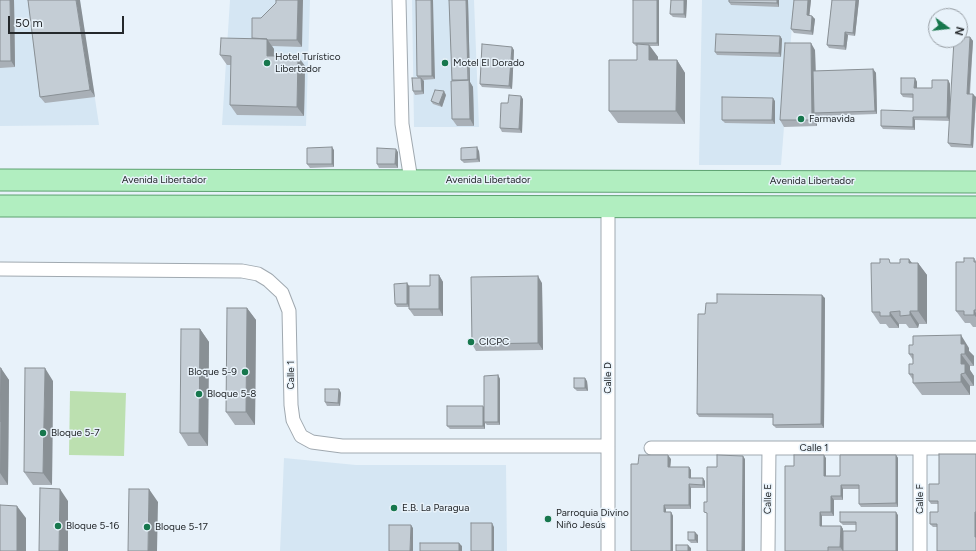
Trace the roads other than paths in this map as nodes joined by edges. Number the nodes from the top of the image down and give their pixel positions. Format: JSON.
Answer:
{"nodes":[{"id":1,"x":399,"y":0,"type":"edge"},
{"id":2,"x":0,"y":180,"type":"edge"},
{"id":3,"x":411,"y":180,"type":"junction"},
{"id":4,"x":608,"y":180,"type":"junction"},
{"id":5,"x":976,"y":182,"type":"edge"},
{"id":6,"x":0,"y":206,"type":"edge"},
{"id":7,"x":608,"y":206,"type":"junction"},
{"id":8,"x":976,"y":208,"type":"edge"},
{"id":9,"x":0,"y":269,"type":"edge"},
{"id":10,"x":608,"y":446,"type":"junction"},
{"id":11,"x":651,"y":448,"type":"dead end"},
{"id":12,"x":769,"y":448,"type":"junction"},
{"id":13,"x":920,"y":448,"type":"junction"},
{"id":14,"x":976,"y":448,"type":"edge"},
{"id":15,"x":608,"y":551,"type":"edge"},
{"id":16,"x":768,"y":551,"type":"edge"},
{"id":17,"x":920,"y":551,"type":"edge"}],
"edges":[{"from":1,"to":3,"type":"street"},
{"from":2,"to":3,"type":"main road","name":"Avenida Libertador"},
{"from":3,"to":4,"type":"main road","name":"Avenida Libertador"},
{"from":4,"to":5,"type":"main road","name":"Avenida Libertador"},
{"from":4,"to":7,"type":"main road"},
{"from":6,"to":7,"type":"main road"},
{"from":7,"to":8,"type":"main road"},
{"from":7,"to":10,"type":"street","name":"Calle D"},
{"from":9,"to":10,"type":"street","name":"Calle 1"},
{"from":10,"to":15,"type":"street","name":"Calle D"},
{"from":11,"to":12,"type":"street","name":"Calle 1"},
{"from":12,"to":13,"type":"street","name":"Calle 1"},
{"from":12,"to":16,"type":"street","name":"Calle E"},
{"from":13,"to":14,"type":"street","name":"Calle 1"},
{"from":13,"to":17,"type":"street","name":"Calle F"}]}
